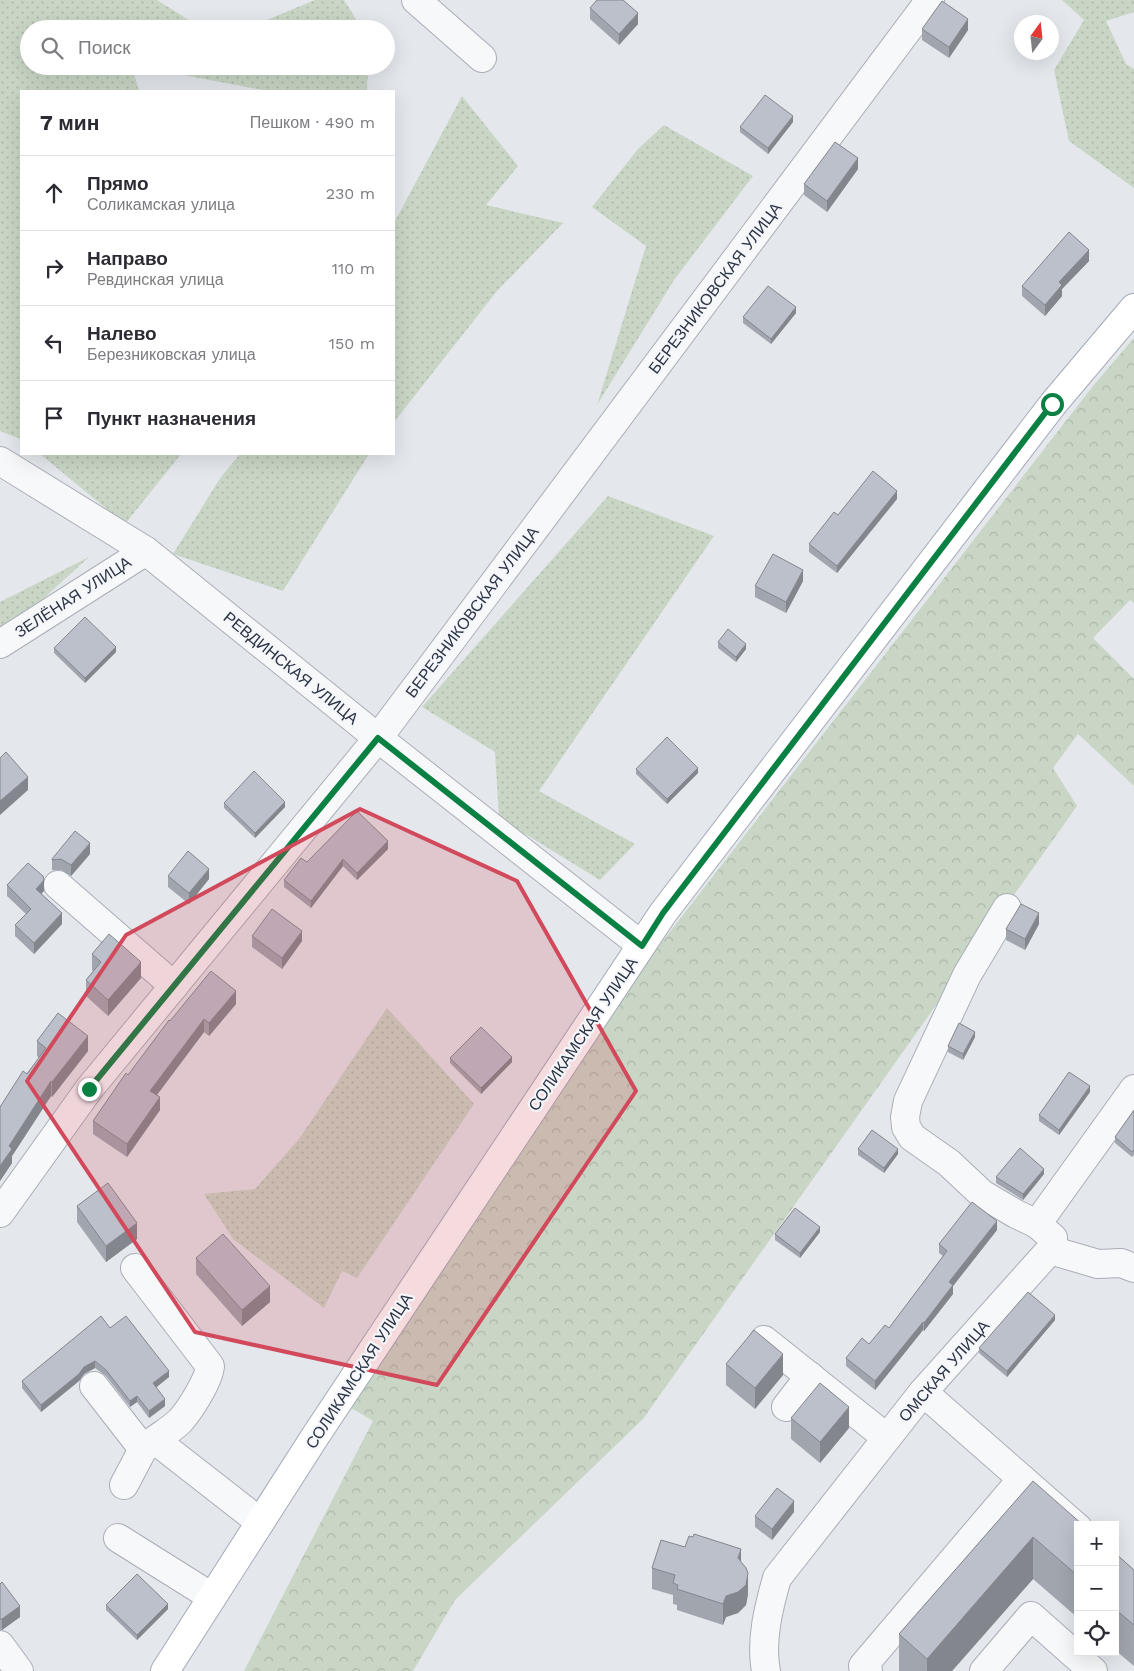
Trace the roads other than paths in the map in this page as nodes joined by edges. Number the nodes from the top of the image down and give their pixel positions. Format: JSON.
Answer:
{"nodes":[{"id":1,"x":416,"y":0,"type":"edge"},
{"id":2,"x":930,"y":0,"type":"edge"},
{"id":3,"x":482,"y":58,"type":"dead end"},
{"id":4,"x":1134,"y":308,"type":"edge"},
{"id":5,"x":0,"y":461,"type":"edge"},
{"id":6,"x":146,"y":551,"type":"junction"},
{"id":7,"x":0,"y":644,"type":"edge"},
{"id":8,"x":378,"y":738,"type":"junction"},
{"id":9,"x":58,"y":884,"type":"dead end"},
{"id":10,"x":1007,"y":908,"type":"dead end"},
{"id":11,"x":642,"y":946,"type":"junction"},
{"id":12,"x":174,"y":986,"type":"junction"},
{"id":13,"x":1134,"y":1089,"type":"edge"},
{"id":14,"x":0,"y":1213,"type":"edge"},
{"id":15,"x":1037,"y":1224,"type":"junction"},
{"id":16,"x":1050,"y":1250,"type":"junction"},
{"id":17,"x":135,"y":1268,"type":"dead end"},
{"id":18,"x":1134,"y":1268,"type":"edge"},
{"id":19,"x":764,"y":1340,"type":"edge"},
{"id":20,"x":810,"y":1376,"type":"junction"},
{"id":21,"x":94,"y":1386,"type":"dead end"},
{"id":22,"x":923,"y":1392,"type":"junction"},
{"id":23,"x":786,"y":1407,"type":"dead end"},
{"id":24,"x":887,"y":1438,"type":"junction"},
{"id":25,"x":149,"y":1445,"type":"junction"},
{"id":26,"x":1022,"y":1479,"type":"junction"},
{"id":27,"x":124,"y":1485,"type":"dead end"},
{"id":28,"x":260,"y":1522,"type":"junction"},
{"id":29,"x":1074,"y":1524,"type":"edge"},
{"id":30,"x":118,"y":1538,"type":"dead end"},
{"id":31,"x":212,"y":1597,"type":"junction"},
{"id":32,"x":0,"y":1645,"type":"edge"},
{"id":33,"x":19,"y":1671,"type":"edge"},
{"id":34,"x":165,"y":1671,"type":"edge"},
{"id":35,"x":766,"y":1671,"type":"edge"},
{"id":36,"x":868,"y":1671,"type":"edge"},
{"id":37,"x":984,"y":1671,"type":"edge"},
{"id":38,"x":1093,"y":1671,"type":"edge"}],
"edges":[{"from":1,"to":3,"type":"street"},
{"from":2,"to":8,"type":"street","name":"БЕРЕЗНИКОВСКАЯ УЛИЦА"},
{"from":4,"to":11,"type":"main road","name":"СОЛИКАМСКАЯ УЛИЦА"},
{"from":5,"to":6,"type":"street","name":"РЕВДИНСКАЯ УЛИЦА"},
{"from":6,"to":7,"type":"street","name":"ЗЕЛЁНАЯ УЛИЦА"},
{"from":6,"to":8,"type":"street","name":"РЕВДИНСКАЯ УЛИЦА"},
{"from":8,"to":11,"type":"street","name":"РЕВДИНСКАЯ УЛИЦА"},
{"from":8,"to":12,"type":"street","name":"БЕРЕЗНИКОВСКАЯ УЛИЦА"},
{"from":9,"to":12,"type":"street"},
{"from":10,"to":15,"type":"street"},
{"from":11,"to":28,"type":"main road","name":"СОЛИКАМСКАЯ УЛИЦА"},
{"from":12,"to":14,"type":"street","name":"БЕРЕЗНИКОВСКАЯ УЛИЦА"},
{"from":13,"to":15,"type":"street"},
{"from":15,"to":16,"type":"street"},
{"from":16,"to":18,"type":"street"},
{"from":16,"to":22,"type":"street","name":"ОМСКАЯ УЛИЦА"},
{"from":17,"to":25,"type":"street"},
{"from":19,"to":20,"type":"street"},
{"from":20,"to":23,"type":"street"},
{"from":20,"to":24,"type":"street"},
{"from":21,"to":25,"type":"street"},
{"from":22,"to":24,"type":"street","name":"ОМСКАЯ УЛИЦА"},
{"from":22,"to":26,"type":"street"},
{"from":24,"to":35,"type":"street","name":"ОМСКАЯ УЛИЦА"},
{"from":25,"to":27,"type":"street"},
{"from":25,"to":28,"type":"street"},
{"from":26,"to":29,"type":"street"},
{"from":26,"to":36,"type":"street"},
{"from":28,"to":31,"type":"main road","name":"СОЛИКАМСКАЯ УЛИЦА"},
{"from":30,"to":31,"type":"street"},
{"from":31,"to":34,"type":"main road","name":"СОЛИКАМСКАЯ УЛИЦА"},
{"from":32,"to":33,"type":"street"},
{"from":37,"to":38,"type":"street"}]}
